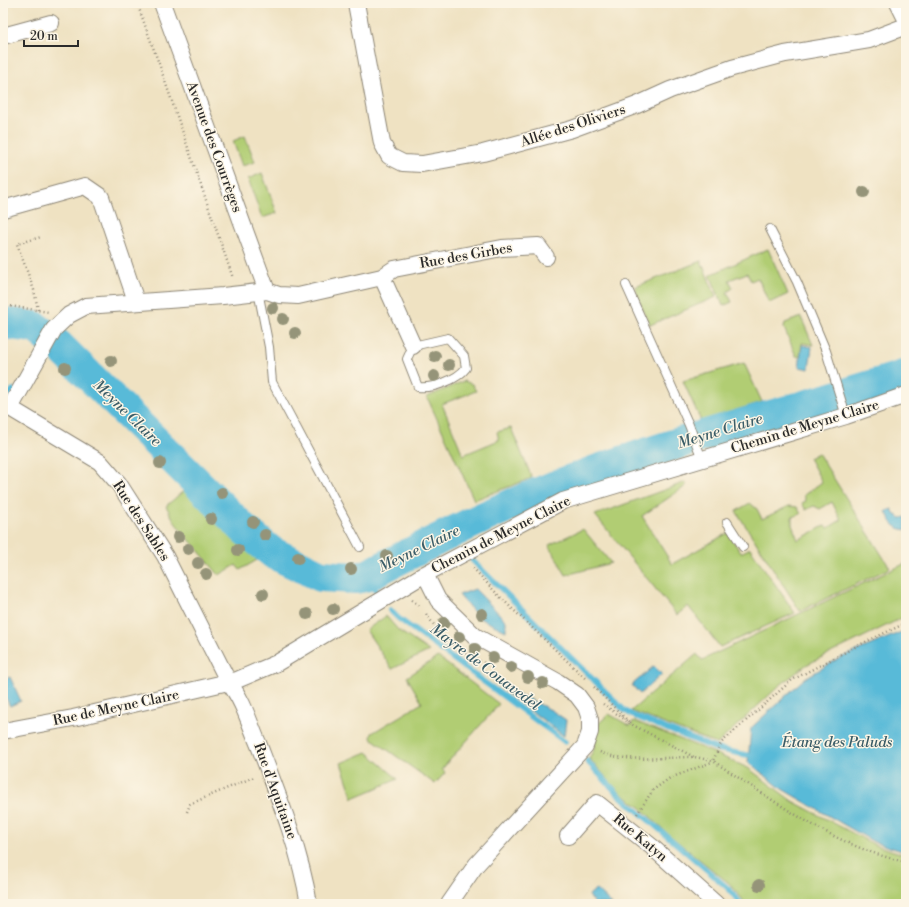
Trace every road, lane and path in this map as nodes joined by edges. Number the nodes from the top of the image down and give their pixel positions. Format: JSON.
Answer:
{"nodes":[{"id":1,"x":137,"y":3,"type":"edge"},
{"id":2,"x":162,"y":3,"type":"edge"},
{"id":3,"x":356,"y":3,"type":"edge"},
{"id":4,"x":898,"y":3,"type":"edge"},
{"id":5,"x":906,"y":19,"type":"edge"},
{"id":6,"x":51,"y":22,"type":"dead end"},
{"id":7,"x":906,"y":26,"type":"edge"},
{"id":8,"x":3,"y":36,"type":"edge"},
{"id":9,"x":3,"y":209,"type":"edge"},
{"id":10,"x":770,"y":229,"type":"dead end"},
{"id":11,"x":41,"y":236,"type":"dead end"},
{"id":12,"x":546,"y":257,"type":"dead end"},
{"id":13,"x":382,"y":277,"type":"junction"},
{"id":14,"x":232,"y":284,"type":"dead end"},
{"id":15,"x":626,"y":285,"type":"dead end"},
{"id":16,"x":262,"y":291,"type":"junction"},
{"id":17,"x":136,"y":301,"type":"junction"},
{"id":18,"x":3,"y":305,"type":"edge"},
{"id":19,"x":38,"y":310,"type":"junction"},
{"id":20,"x":69,"y":315,"type":"junction"},
{"id":21,"x":412,"y":346,"type":"junction"},
{"id":22,"x":906,"y":395,"type":"edge"},
{"id":23,"x":6,"y":408,"type":"edge"},
{"id":24,"x":844,"y":409,"type":"junction"},
{"id":25,"x":700,"y":454,"type":"junction"},
{"id":26,"x":727,"y":522,"type":"dead end"},
{"id":27,"x":360,"y":547,"type":"dead end"},
{"id":28,"x":743,"y":547,"type":"dead end"},
{"id":29,"x":470,"y":566,"type":"dead end"},
{"id":30,"x":425,"y":574,"type":"junction"},
{"id":31,"x":906,"y":623,"type":"edge"},
{"id":32,"x":229,"y":683,"type":"junction"},
{"id":33,"x":630,"y":724,"type":"dead end"},
{"id":34,"x":3,"y":730,"type":"edge"},
{"id":35,"x":596,"y":751,"type":"dead end"},
{"id":36,"x":713,"y":762,"type":"junction"},
{"id":37,"x":269,"y":771,"type":"junction"},
{"id":38,"x":643,"y":807,"type":"dead end"},
{"id":39,"x":188,"y":812,"type":"dead end"},
{"id":40,"x":568,"y":836,"type":"dead end"},
{"id":41,"x":906,"y":862,"type":"edge"},
{"id":42,"x":309,"y":904,"type":"edge"},
{"id":43,"x":449,"y":904,"type":"edge"},
{"id":44,"x":716,"y":904,"type":"edge"}],
"edges":[{"from":1,"to":14,"type":"path"},
{"from":2,"to":16,"type":"street","name":"Avenue des Courrèges"},
{"from":3,"to":7,"type":"street","name":"Allée des Oliviers"},
{"from":4,"to":5,"type":"street"},
{"from":6,"to":8,"type":"street"},
{"from":9,"to":17,"type":"street"},
{"from":10,"to":24,"type":"lane"},
{"from":11,"to":19,"type":"path"},
{"from":12,"to":13,"type":"street","name":"Rue des Girbes"},
{"from":13,"to":16,"type":"street","name":"Rue des Girbes"},
{"from":13,"to":21,"type":"street"},
{"from":15,"to":25,"type":"lane"},
{"from":16,"to":17,"type":"street"},
{"from":16,"to":27,"type":"lane"},
{"from":17,"to":20,"type":"street"},
{"from":18,"to":19,"type":"path"},
{"from":19,"to":20,"type":"path"},
{"from":20,"to":23,"type":"street"},
{"from":21,"to":21,"type":"lane"},
{"from":22,"to":24,"type":"street","name":"Chemin de Meyne Claire"},
{"from":23,"to":32,"type":"street","name":"Rue des Sables"},
{"from":24,"to":25,"type":"street","name":"Chemin de Meyne Claire"},
{"from":25,"to":30,"type":"street","name":"Chemin de Meyne Claire"},
{"from":26,"to":28,"type":"lane"},
{"from":29,"to":33,"type":"path"},
{"from":30,"to":32,"type":"street","name":"Chemin de Meyne Claire"},
{"from":30,"to":43,"type":"street"},
{"from":31,"to":36,"type":"path"},
{"from":32,"to":34,"type":"street","name":"Rue de Meyne Claire"},
{"from":32,"to":37,"type":"street","name":"Rue d'Aquitaine"},
{"from":35,"to":36,"type":"path"},
{"from":36,"to":38,"type":"path"},
{"from":36,"to":41,"type":"path"},
{"from":37,"to":39,"type":"path"},
{"from":37,"to":42,"type":"street","name":"Rue d'Aquitaine"},
{"from":40,"to":44,"type":"street","name":"Rue Katyn"}]}
